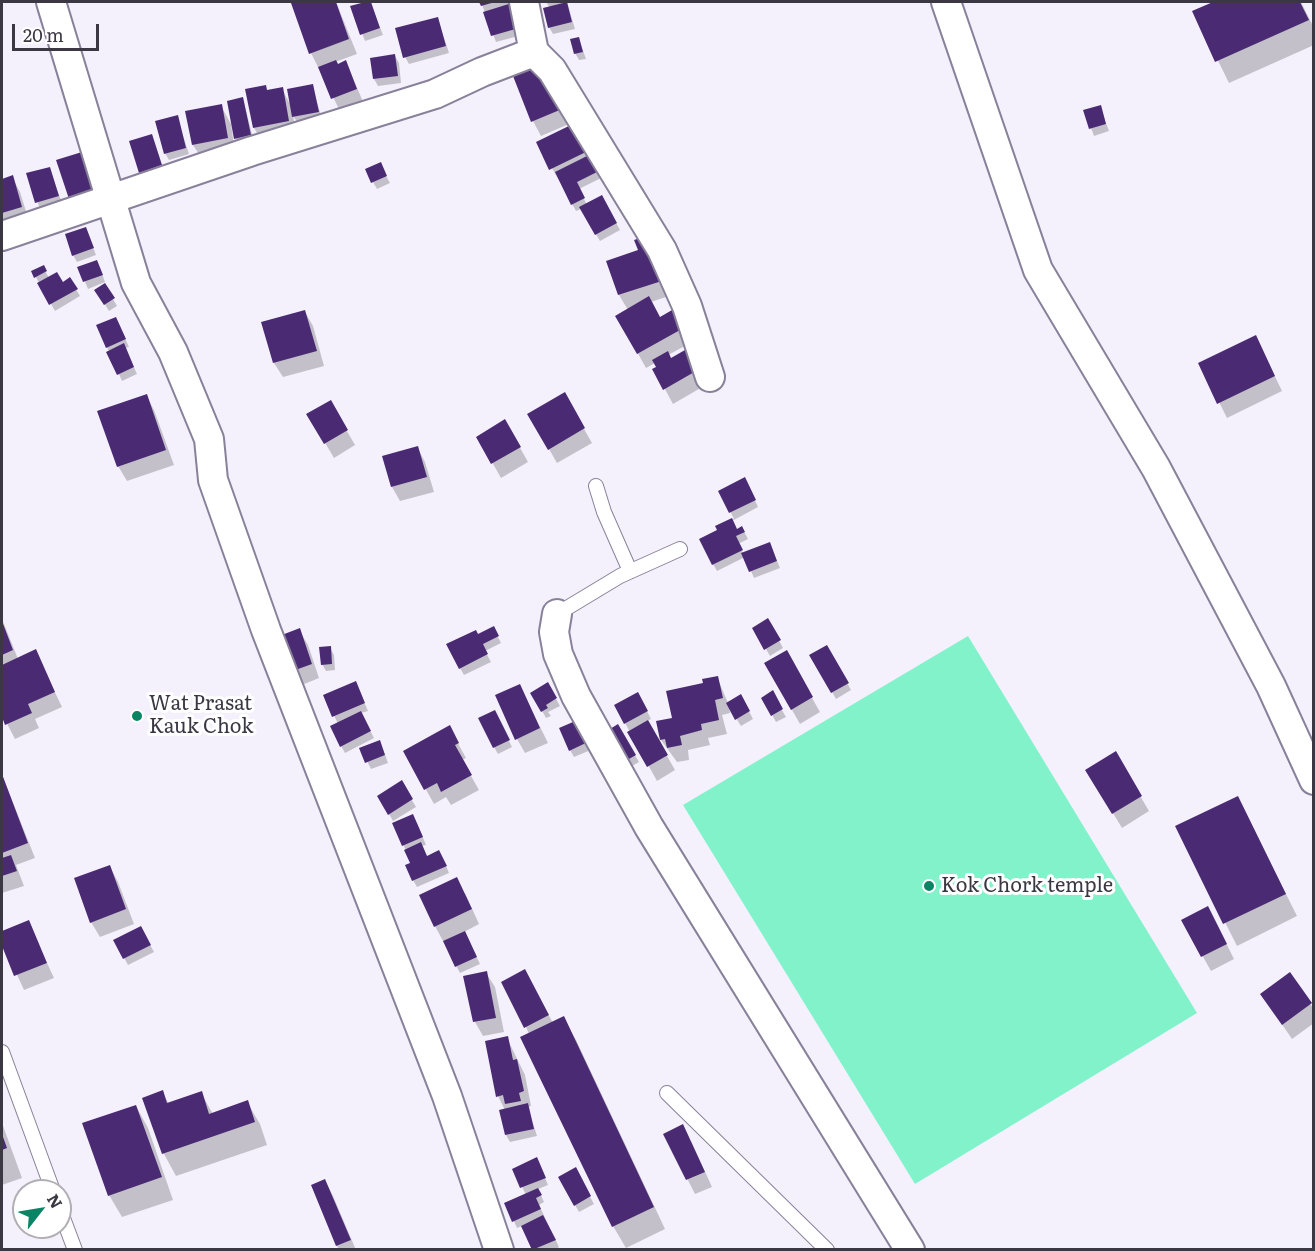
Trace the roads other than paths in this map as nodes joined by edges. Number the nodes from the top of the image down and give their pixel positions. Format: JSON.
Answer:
{"nodes":[{"id":1,"x":51,"y":2,"type":"edge"},
{"id":2,"x":524,"y":2,"type":"edge"},
{"id":3,"x":946,"y":2,"type":"edge"},
{"id":4,"x":534,"y":52,"type":"junction"},
{"id":5,"x":110,"y":200,"type":"junction"},
{"id":6,"x":2,"y":236,"type":"edge"},
{"id":7,"x":710,"y":377,"type":"dead end"},
{"id":8,"x":596,"y":486,"type":"dead end"},
{"id":9,"x":680,"y":549,"type":"dead end"},
{"id":10,"x":630,"y":571,"type":"junction"},
{"id":11,"x":557,"y":614,"type":"joint"},
{"id":12,"x":1314,"y":780,"type":"edge"},
{"id":13,"x":2,"y":1052,"type":"edge"},
{"id":14,"x":667,"y":1094,"type":"dead end"},
{"id":15,"x":49,"y":1179,"type":"edge"},
{"id":16,"x":499,"y":1250,"type":"edge"},
{"id":17,"x":827,"y":1250,"type":"edge"},
{"id":18,"x":910,"y":1250,"type":"edge"}],
"edges":[{"from":1,"to":5,"type":"street"},
{"from":2,"to":4,"type":"street"},
{"from":3,"to":12,"type":"street"},
{"from":4,"to":5,"type":"street"},
{"from":4,"to":7,"type":"street"},
{"from":5,"to":6,"type":"street"},
{"from":5,"to":16,"type":"street"},
{"from":8,"to":10,"type":"lane"},
{"from":9,"to":10,"type":"lane"},
{"from":10,"to":11,"type":"lane"},
{"from":11,"to":18,"type":"street"},
{"from":13,"to":15,"type":"lane"},
{"from":14,"to":17,"type":"lane"}]}
